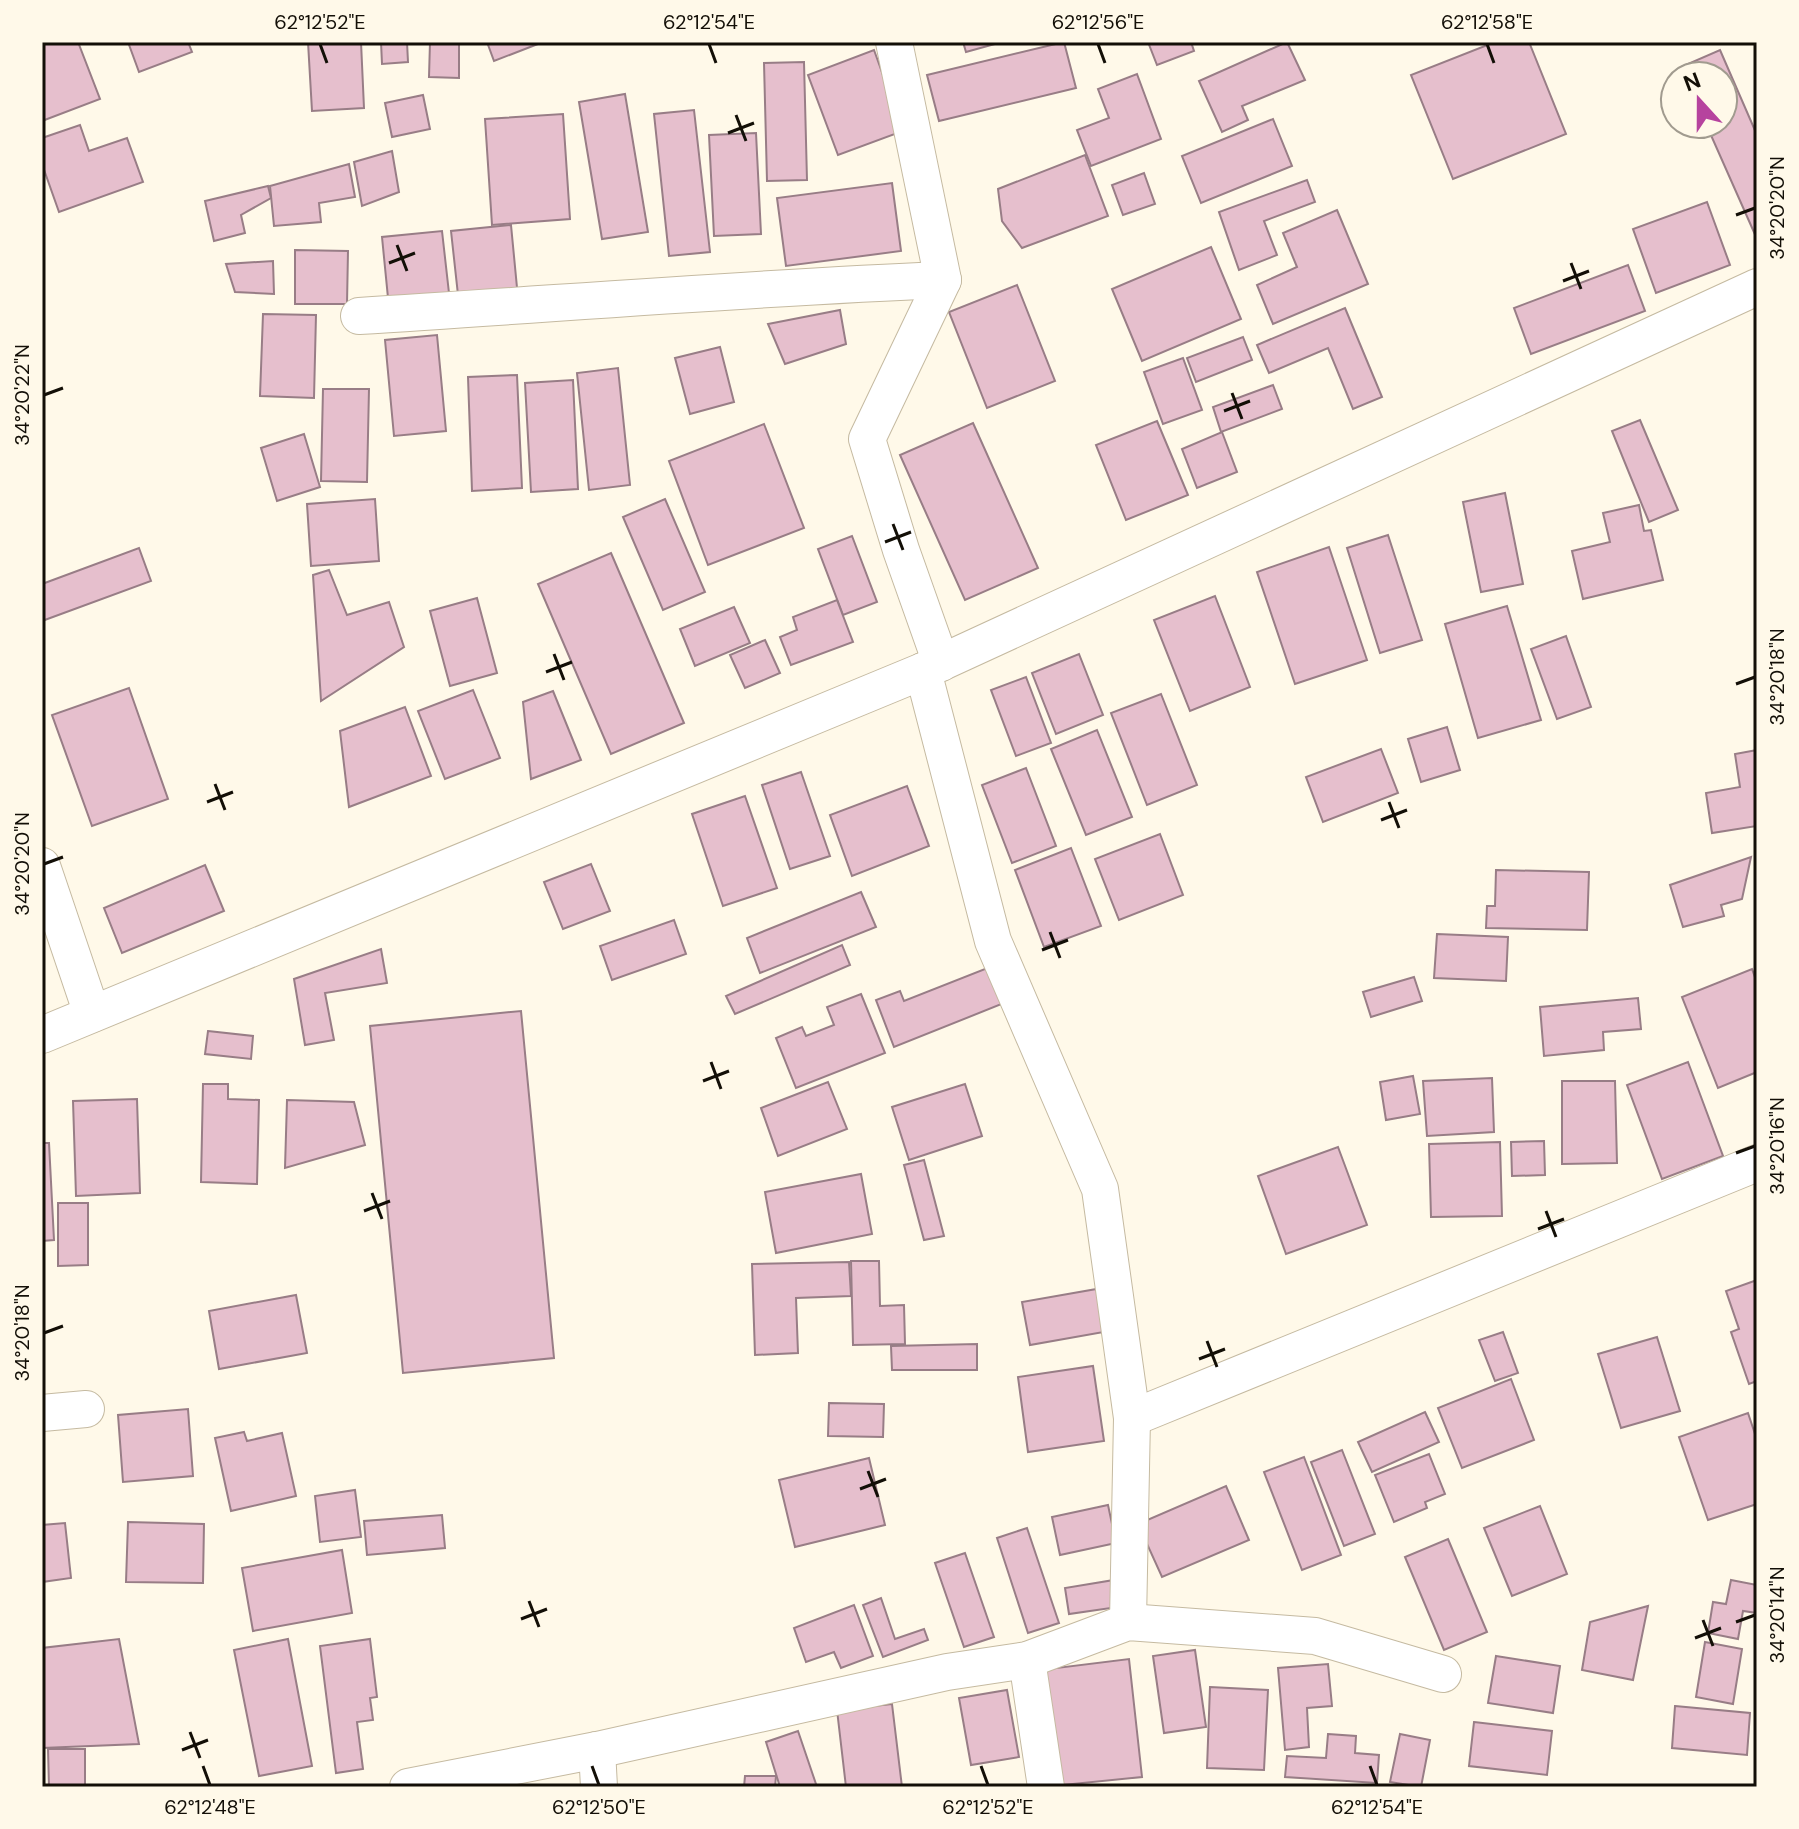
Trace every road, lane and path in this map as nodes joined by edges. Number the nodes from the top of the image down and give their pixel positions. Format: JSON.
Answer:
{"nodes":[{"id":1,"x":894,"y":42,"type":"edge"},
{"id":2,"x":943,"y":280,"type":"junction"},
{"id":3,"x":1757,"y":287,"type":"edge"},
{"id":4,"x":359,"y":316,"type":"dead end"},
{"id":5,"x":932,"y":667,"type":"junction"},
{"id":6,"x":42,"y":866,"type":"edge"},
{"id":7,"x":92,"y":1014,"type":"junction"},
{"id":8,"x":42,"y":1035,"type":"edge"},
{"id":9,"x":1757,"y":1163,"type":"edge"},
{"id":10,"x":86,"y":1409,"type":"dead end"},
{"id":11,"x":42,"y":1413,"type":"edge"},
{"id":12,"x":1132,"y":1418,"type":"junction"},
{"id":13,"x":1128,"y":1622,"type":"junction"},
{"id":14,"x":1027,"y":1660,"type":"junction"},
{"id":15,"x":1443,"y":1674,"type":"dead end"},
{"id":16,"x":597,"y":1750,"type":"junction"},
{"id":17,"x":408,"y":1787,"type":"edge"},
{"id":18,"x":599,"y":1787,"type":"edge"},
{"id":19,"x":1046,"y":1787,"type":"edge"}],
"edges":[{"from":1,"to":2,"type":"street"},
{"from":2,"to":4,"type":"street"},
{"from":2,"to":5,"type":"street"},
{"from":3,"to":5,"type":"street"},
{"from":5,"to":7,"type":"street"},
{"from":5,"to":12,"type":"street"},
{"from":6,"to":7,"type":"street"},
{"from":7,"to":8,"type":"street"},
{"from":9,"to":12,"type":"street"},
{"from":10,"to":11,"type":"street"},
{"from":12,"to":13,"type":"street"},
{"from":13,"to":14,"type":"street"},
{"from":13,"to":15,"type":"street"},
{"from":14,"to":16,"type":"street"},
{"from":14,"to":19,"type":"street"},
{"from":16,"to":17,"type":"street"},
{"from":16,"to":18,"type":"street"}]}
